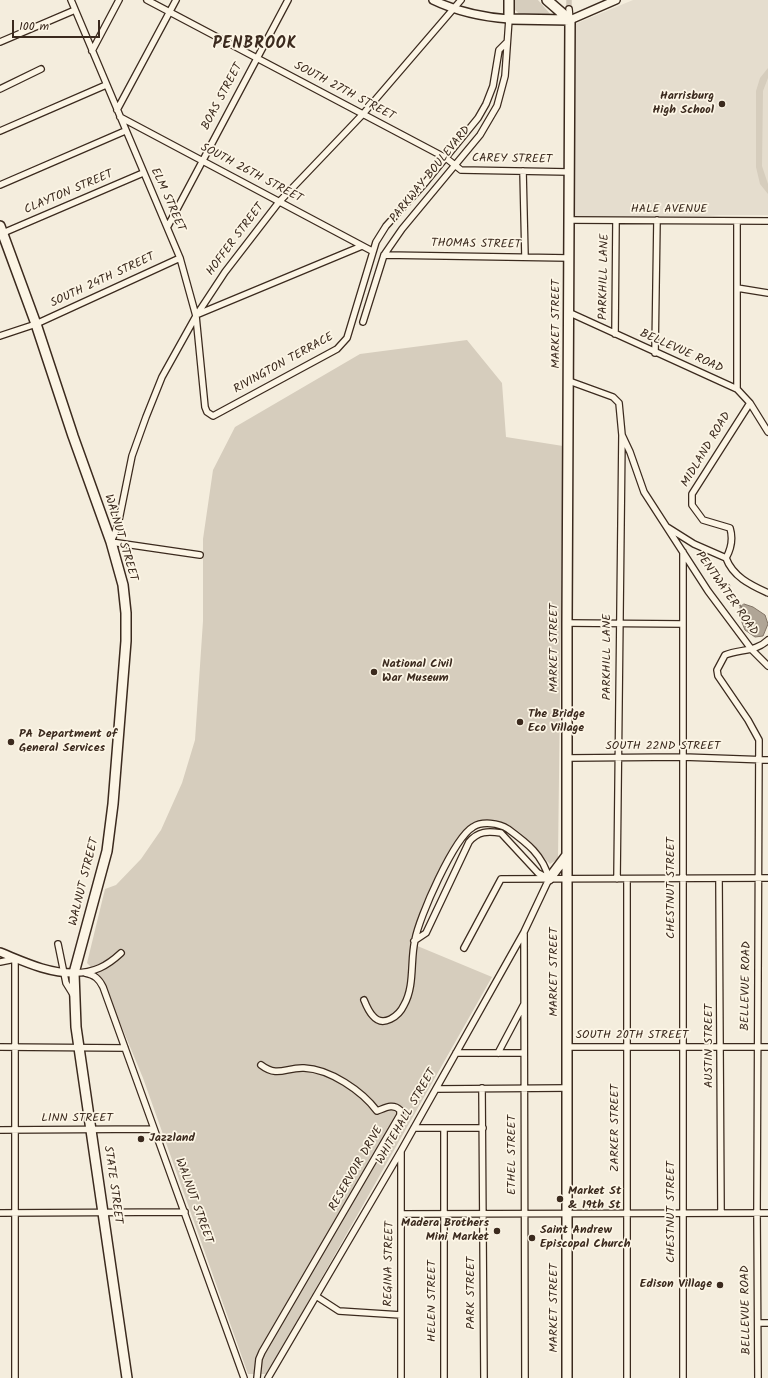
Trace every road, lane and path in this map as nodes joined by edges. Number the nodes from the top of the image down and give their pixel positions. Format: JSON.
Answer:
{"nodes":[{"id":1,"x":71,"y":0,"type":"edge"},
{"id":2,"x":119,"y":0,"type":"edge"},
{"id":3,"x":147,"y":0,"type":"edge"},
{"id":4,"x":176,"y":0,"type":"edge"},
{"id":5,"x":288,"y":0,"type":"edge"},
{"id":6,"x":433,"y":0,"type":"edge"},
{"id":7,"x":461,"y":0,"type":"edge"},
{"id":8,"x":509,"y":0,"type":"edge"},
{"id":9,"x":548,"y":0,"type":"edge"},
{"id":10,"x":616,"y":0,"type":"edge"},
{"id":11,"x":569,"y":9,"type":"tunnel mouth"},
{"id":12,"x":75,"y":10,"type":"junction"},
{"id":13,"x":453,"y":10,"type":"junction"},
{"id":14,"x":170,"y":12,"type":"junction"},
{"id":15,"x":509,"y":19,"type":"junction"},
{"id":16,"x":570,"y":20,"type":"junction"},
{"id":17,"x":0,"y":42,"type":"edge"},
{"id":18,"x":507,"y":42,"type":"junction"},
{"id":19,"x":92,"y":51,"type":"junction"},
{"id":20,"x":257,"y":58,"type":"junction"},
{"id":21,"x":40,"y":69,"type":"dead end"},
{"id":22,"x":106,"y":85,"type":"junction"},
{"id":23,"x":0,"y":89,"type":"edge"},
{"id":24,"x":117,"y":110,"type":"junction"},
{"id":25,"x":363,"y":114,"type":"junction"},
{"id":26,"x":120,"y":117,"type":"junction"},
{"id":27,"x":0,"y":131,"type":"edge"},
{"id":28,"x":125,"y":131,"type":"junction"},
{"id":29,"x":446,"y":158,"type":"junction"},
{"id":30,"x":202,"y":161,"type":"junction"},
{"id":31,"x":455,"y":166,"type":"junction"},
{"id":32,"x":523,"y":171,"type":"junction"},
{"id":33,"x":569,"y":172,"type":"junction"},
{"id":34,"x":143,"y":173,"type":"junction"},
{"id":35,"x":0,"y":185,"type":"edge"},
{"id":36,"x":279,"y":202,"type":"junction"},
{"id":37,"x":570,"y":220,"type":"junction"},
{"id":38,"x":657,"y":220,"type":"junction"},
{"id":39,"x":616,"y":221,"type":"junction"},
{"id":40,"x":737,"y":221,"type":"junction"},
{"id":41,"x":768,"y":221,"type":"edge"},
{"id":42,"x":168,"y":226,"type":"junction"},
{"id":43,"x":2,"y":230,"type":"edge"},
{"id":44,"x":362,"y":246,"type":"junction"},
{"id":45,"x":372,"y":251,"type":"junction"},
{"id":46,"x":384,"y":255,"type":"junction"},
{"id":47,"x":525,"y":257,"type":"junction"},
{"id":48,"x":180,"y":258,"type":"junction"},
{"id":49,"x":569,"y":258,"type":"junction"},
{"id":50,"x":737,"y":288,"type":"junction"},
{"id":51,"x":768,"y":293,"type":"edge"},
{"id":52,"x":568,"y":312,"type":"junction"},
{"id":53,"x":196,"y":316,"type":"junction"},
{"id":54,"x":363,"y":322,"type":"dead end"},
{"id":55,"x":36,"y":324,"type":"junction"},
{"id":56,"x":615,"y":334,"type":"junction"},
{"id":57,"x":0,"y":336,"type":"edge"},
{"id":58,"x":655,"y":353,"type":"junction"},
{"id":59,"x":569,"y":381,"type":"junction"},
{"id":60,"x":737,"y":389,"type":"junction"},
{"id":61,"x":750,"y":402,"type":"junction"},
{"id":62,"x":213,"y":416,"type":"joint"},
{"id":63,"x":768,"y":432,"type":"edge"},
{"id":64,"x":622,"y":435,"type":"junction"},
{"id":65,"x":665,"y":526,"type":"junction"},
{"id":66,"x":111,"y":542,"type":"junction"},
{"id":67,"x":683,"y":552,"type":"junction"},
{"id":68,"x":200,"y":555,"type":"dead end"},
{"id":69,"x":726,"y":558,"type":"junction"},
{"id":70,"x":768,"y":594,"type":"edge"},
{"id":71,"x":567,"y":623,"type":"junction"},
{"id":72,"x":619,"y":623,"type":"junction"},
{"id":73,"x":683,"y":624,"type":"junction"},
{"id":74,"x":768,"y":640,"type":"edge"},
{"id":75,"x":752,"y":650,"type":"junction"},
{"id":76,"x":768,"y":666,"type":"edge"},
{"id":77,"x":683,"y":757,"type":"junction"},
{"id":78,"x":568,"y":758,"type":"junction"},
{"id":79,"x":620,"y":758,"type":"junction"},
{"id":80,"x":759,"y":758,"type":"junction"},
{"id":81,"x":768,"y":760,"type":"edge"},
{"id":82,"x":567,"y":855,"type":"junction"},
{"id":83,"x":719,"y":878,"type":"junction"},
{"id":84,"x":759,"y":878,"type":"junction"},
{"id":85,"x":768,"y":878,"type":"edge"},
{"id":86,"x":549,"y":879,"type":"junction"},
{"id":87,"x":567,"y":879,"type":"junction"},
{"id":88,"x":617,"y":879,"type":"junction"},
{"id":89,"x":627,"y":879,"type":"junction"},
{"id":90,"x":683,"y":879,"type":"junction"},
{"id":91,"x":524,"y":932,"type":"junction"},
{"id":92,"x":414,"y":941,"type":"junction"},
{"id":93,"x":58,"y":944,"type":"dead end"},
{"id":94,"x":464,"y":948,"type":"dead end"},
{"id":95,"x":0,"y":952,"type":"edge"},
{"id":96,"x":121,"y":953,"type":"dead end"},
{"id":97,"x":15,"y":959,"type":"junction"},
{"id":98,"x":0,"y":962,"type":"edge"},
{"id":99,"x":64,"y":973,"type":"junction"},
{"id":100,"x":74,"y":973,"type":"junction"},
{"id":101,"x":85,"y":973,"type":"junction"},
{"id":102,"x":74,"y":996,"type":"junction"},
{"id":103,"x":364,"y":1000,"type":"dead end"},
{"id":104,"x":524,"y":1003,"type":"junction"},
{"id":105,"x":0,"y":1047,"type":"edge"},
{"id":106,"x":568,"y":1047,"type":"junction"},
{"id":107,"x":627,"y":1047,"type":"junction"},
{"id":108,"x":683,"y":1047,"type":"junction"},
{"id":109,"x":721,"y":1047,"type":"junction"},
{"id":110,"x":757,"y":1047,"type":"junction"},
{"id":111,"x":768,"y":1047,"type":"edge"},
{"id":112,"x":15,"y":1048,"type":"junction"},
{"id":113,"x":80,"y":1048,"type":"junction"},
{"id":114,"x":125,"y":1048,"type":"junction"},
{"id":115,"x":456,"y":1053,"type":"junction"},
{"id":116,"x":498,"y":1053,"type":"junction"},
{"id":117,"x":524,"y":1053,"type":"junction"},
{"id":118,"x":261,"y":1065,"type":"dead end"},
{"id":119,"x":482,"y":1088,"type":"junction"},
{"id":120,"x":524,"y":1088,"type":"junction"},
{"id":121,"x":568,"y":1088,"type":"junction"},
{"id":122,"x":436,"y":1089,"type":"junction"},
{"id":123,"x":414,"y":1128,"type":"junction"},
{"id":124,"x":444,"y":1128,"type":"junction"},
{"id":125,"x":483,"y":1128,"type":"junction"},
{"id":126,"x":154,"y":1129,"type":"junction"},
{"id":127,"x":0,"y":1130,"type":"edge"},
{"id":128,"x":15,"y":1130,"type":"junction"},
{"id":129,"x":92,"y":1130,"type":"junction"},
{"id":130,"x":401,"y":1151,"type":"junction"},
{"id":131,"x":185,"y":1212,"type":"junction"},
{"id":132,"x":0,"y":1213,"type":"edge"},
{"id":133,"x":15,"y":1213,"type":"junction"},
{"id":134,"x":104,"y":1213,"type":"junction"},
{"id":135,"x":567,"y":1213,"type":"junction"},
{"id":136,"x":627,"y":1213,"type":"junction"},
{"id":137,"x":683,"y":1213,"type":"junction"},
{"id":138,"x":721,"y":1213,"type":"junction"},
{"id":139,"x":757,"y":1213,"type":"junction"},
{"id":140,"x":768,"y":1213,"type":"edge"},
{"id":141,"x":402,"y":1214,"type":"junction"},
{"id":142,"x":444,"y":1214,"type":"junction"},
{"id":143,"x":483,"y":1214,"type":"junction"},
{"id":144,"x":524,"y":1214,"type":"junction"},
{"id":145,"x":316,"y":1296,"type":"junction"},
{"id":146,"x":401,"y":1315,"type":"junction"},
{"id":147,"x":758,"y":1323,"type":"junction"},
{"id":148,"x":768,"y":1323,"type":"edge"},
{"id":149,"x":15,"y":1378,"type":"edge"},
{"id":150,"x":127,"y":1378,"type":"edge"},
{"id":151,"x":244,"y":1378,"type":"edge"},
{"id":152,"x":257,"y":1378,"type":"edge"},
{"id":153,"x":268,"y":1378,"type":"edge"},
{"id":154,"x":401,"y":1378,"type":"edge"},
{"id":155,"x":444,"y":1378,"type":"edge"},
{"id":156,"x":484,"y":1378,"type":"edge"},
{"id":157,"x":525,"y":1378,"type":"edge"},
{"id":158,"x":567,"y":1378,"type":"edge"},
{"id":159,"x":627,"y":1378,"type":"edge"},
{"id":160,"x":683,"y":1378,"type":"edge"},
{"id":161,"x":758,"y":1378,"type":"edge"}],
"edges":[{"from":1,"to":12,"type":"street","name":"ELM STREET"},
{"from":2,"to":19,"type":"street"},
{"from":3,"to":14,"type":"street","name":"SOUTH 27TH STREET"},
{"from":4,"to":14,"type":"street"},
{"from":5,"to":20,"type":"street","name":"BOAS STREET"},
{"from":6,"to":13,"type":"street"},
{"from":7,"to":13,"type":"street","name":"HOFFER STREET"},
{"from":8,"to":15,"type":"main road","name":"PARKWAY BOULEVARD"},
{"from":9,"to":16,"type":"main road"},
{"from":10,"to":16,"type":"street"},
{"from":11,"to":16,"type":"street"},
{"from":12,"to":17,"type":"street"},
{"from":12,"to":19,"type":"street","name":"ELM STREET"},
{"from":13,"to":15,"type":"street"},
{"from":13,"to":25,"type":"street","name":"HOFFER STREET"},
{"from":14,"to":20,"type":"street","name":"SOUTH 27TH STREET"},
{"from":14,"to":24,"type":"street"},
{"from":15,"to":16,"type":"main road"},
{"from":15,"to":18,"type":"street","name":"PARKWAY BOULEVARD"},
{"from":16,"to":33,"type":"main road","name":"MARKET STREET"},
{"from":18,"to":29,"type":"street","name":"PARKWAY BOULEVARD"},
{"from":18,"to":31,"type":"street","name":"PARKWAY BOULEVARD"},
{"from":19,"to":22,"type":"street","name":"ELM STREET"},
{"from":20,"to":25,"type":"street","name":"SOUTH 27TH STREET"},
{"from":20,"to":30,"type":"street","name":"BOAS STREET"},
{"from":21,"to":23,"type":"street"},
{"from":22,"to":24,"type":"street","name":"ELM STREET"},
{"from":22,"to":27,"type":"street"},
{"from":24,"to":26,"type":"street","name":"ELM STREET"},
{"from":25,"to":29,"type":"street","name":"SOUTH 27TH STREET"},
{"from":25,"to":36,"type":"street","name":"HOFFER STREET"},
{"from":26,"to":28,"type":"street","name":"ELM STREET"},
{"from":26,"to":30,"type":"street","name":"SOUTH 26TH STREET"},
{"from":28,"to":34,"type":"street","name":"ELM STREET"},
{"from":28,"to":35,"type":"street"},
{"from":29,"to":31,"type":"street","name":"SOUTH 27TH STREET"},
{"from":29,"to":45,"type":"street","name":"PARKWAY BOULEVARD"},
{"from":30,"to":36,"type":"street","name":"SOUTH 26TH STREET"},
{"from":30,"to":42,"type":"street","name":"BOAS STREET"},
{"from":31,"to":32,"type":"street","name":"CAREY STREET"},
{"from":31,"to":46,"type":"street","name":"PARKWAY BOULEVARD"},
{"from":32,"to":33,"type":"street","name":"CAREY STREET"},
{"from":32,"to":47,"type":"street"},
{"from":33,"to":37,"type":"main road","name":"MARKET STREET"},
{"from":34,"to":42,"type":"street","name":"ELM STREET"},
{"from":34,"to":43,"type":"street","name":"CLAYTON STREET"},
{"from":36,"to":44,"type":"street","name":"SOUTH 26TH STREET"},
{"from":36,"to":53,"type":"street","name":"HOFFER STREET"},
{"from":37,"to":39,"type":"street","name":"HALE AVENUE"},
{"from":37,"to":49,"type":"main road","name":"MARKET STREET"},
{"from":38,"to":39,"type":"street","name":"HALE AVENUE"},
{"from":38,"to":40,"type":"street","name":"HALE AVENUE"},
{"from":38,"to":58,"type":"street"},
{"from":39,"to":56,"type":"street","name":"PARKHILL LANE"},
{"from":40,"to":41,"type":"street","name":"HALE AVENUE"},
{"from":40,"to":50,"type":"street"},
{"from":42,"to":48,"type":"street","name":"ELM STREET"},
{"from":43,"to":55,"type":"main road","name":"WALNUT STREET"},
{"from":44,"to":45,"type":"street","name":"SOUTH 26TH STREET"},
{"from":44,"to":53,"type":"street"},
{"from":45,"to":62,"type":"street","name":"RIVINGTON TERRACE"},
{"from":46,"to":47,"type":"street","name":"THOMAS STREET"},
{"from":46,"to":54,"type":"street","name":"PARKWAY BOULEVARD"},
{"from":47,"to":49,"type":"street","name":"THOMAS STREET"},
{"from":48,"to":53,"type":"street","name":"ELM STREET"},
{"from":48,"to":55,"type":"street","name":"SOUTH 24TH STREET"},
{"from":49,"to":52,"type":"main road","name":"MARKET STREET"},
{"from":50,"to":51,"type":"street"},
{"from":50,"to":60,"type":"street"},
{"from":52,"to":56,"type":"street","name":"BELLEVUE ROAD"},
{"from":52,"to":59,"type":"main road","name":"MARKET STREET"},
{"from":53,"to":62,"type":"street","name":"ELM STREET"},
{"from":53,"to":66,"type":"street","name":"HOFFER STREET"},
{"from":55,"to":57,"type":"street","name":"SOUTH 24TH STREET"},
{"from":55,"to":66,"type":"main road","name":"WALNUT STREET"},
{"from":56,"to":58,"type":"street","name":"BELLEVUE ROAD"},
{"from":58,"to":60,"type":"street","name":"BELLEVUE ROAD"},
{"from":59,"to":64,"type":"street"},
{"from":59,"to":71,"type":"main road","name":"MARKET STREET"},
{"from":60,"to":61,"type":"street","name":"BELLEVUE ROAD"},
{"from":61,"to":63,"type":"street","name":"BELLEVUE ROAD"},
{"from":61,"to":69,"type":"street","name":"MIDLAND ROAD"},
{"from":64,"to":65,"type":"street"},
{"from":64,"to":72,"type":"street","name":"PARKHILL LANE"},
{"from":65,"to":67,"type":"street"},
{"from":65,"to":69,"type":"street"},
{"from":66,"to":68,"type":"street"},
{"from":66,"to":100,"type":"main road","name":"WALNUT STREET"},
{"from":67,"to":73,"type":"street","name":"CHESTNUT STREET"},
{"from":67,"to":75,"type":"street","name":"PENTWATER ROAD"},
{"from":69,"to":70,"type":"street"},
{"from":71,"to":72,"type":"street"},
{"from":71,"to":78,"type":"main road","name":"MARKET STREET"},
{"from":72,"to":73,"type":"street"},
{"from":72,"to":79,"type":"street","name":"PARKHILL LANE"},
{"from":73,"to":77,"type":"street","name":"CHESTNUT STREET"},
{"from":74,"to":75,"type":"street","name":"BELLEVUE ROAD"},
{"from":75,"to":76,"type":"street","name":"PENTWATER ROAD"},
{"from":75,"to":80,"type":"street","name":"BELLEVUE ROAD"},
{"from":77,"to":79,"type":"street","name":"SOUTH 22ND STREET"},
{"from":77,"to":80,"type":"street","name":"SOUTH 22ND STREET"},
{"from":77,"to":90,"type":"street","name":"CHESTNUT STREET"},
{"from":78,"to":79,"type":"street","name":"SOUTH 22ND STREET"},
{"from":78,"to":82,"type":"main road","name":"MARKET STREET"},
{"from":79,"to":88,"type":"street","name":"PARKHILL LANE"},
{"from":80,"to":81,"type":"street","name":"SOUTH 22ND STREET"},
{"from":80,"to":84,"type":"street","name":"BELLEVUE ROAD"},
{"from":82,"to":86,"type":"main road"},
{"from":82,"to":87,"type":"main road","name":"MARKET STREET"},
{"from":83,"to":84,"type":"street"},
{"from":83,"to":90,"type":"street"},
{"from":83,"to":109,"type":"street","name":"AUSTIN STREET"},
{"from":84,"to":85,"type":"street"},
{"from":84,"to":110,"type":"street","name":"BELLEVUE ROAD"},
{"from":86,"to":87,"type":"street"},
{"from":86,"to":91,"type":"street","name":"WHITEHALL STREET"},
{"from":86,"to":92,"type":"street"},
{"from":86,"to":92,"type":"street"},
{"from":86,"to":94,"type":"street"},
{"from":87,"to":88,"type":"street"},
{"from":87,"to":106,"type":"main road","name":"MARKET STREET"},
{"from":88,"to":89,"type":"street"},
{"from":89,"to":90,"type":"street"},
{"from":89,"to":107,"type":"street","name":"ZARKER STREET"},
{"from":90,"to":108,"type":"street","name":"CHESTNUT STREET"},
{"from":91,"to":104,"type":"street","name":"ETHEL STREET"},
{"from":91,"to":115,"type":"street","name":"WHITEHALL STREET"},
{"from":92,"to":103,"type":"street"},
{"from":93,"to":99,"type":"street","name":"STATE STREET"},
{"from":95,"to":97,"type":"street"},
{"from":96,"to":101,"type":"street"},
{"from":97,"to":98,"type":"street"},
{"from":97,"to":99,"type":"street"},
{"from":97,"to":112,"type":"street"},
{"from":99,"to":100,"type":"street"},
{"from":99,"to":102,"type":"street","name":"STATE STREET"},
{"from":100,"to":101,"type":"street"},
{"from":100,"to":102,"type":"main road","name":"STATE STREET"},
{"from":101,"to":114,"type":"street","name":"WALNUT STREET"},
{"from":102,"to":113,"type":"main road","name":"STATE STREET"},
{"from":104,"to":116,"type":"street"},
{"from":104,"to":117,"type":"street","name":"ETHEL STREET"},
{"from":105,"to":112,"type":"street"},
{"from":106,"to":107,"type":"street","name":"SOUTH 20TH STREET"},
{"from":106,"to":121,"type":"main road","name":"MARKET STREET"},
{"from":107,"to":108,"type":"street","name":"SOUTH 20TH STREET"},
{"from":107,"to":136,"type":"street","name":"ZARKER STREET"},
{"from":108,"to":109,"type":"street","name":"SOUTH 20TH STREET"},
{"from":108,"to":137,"type":"street","name":"CHESTNUT STREET"},
{"from":109,"to":110,"type":"street","name":"SOUTH 20TH STREET"},
{"from":109,"to":138,"type":"street","name":"AUSTIN STREET"},
{"from":110,"to":111,"type":"street","name":"SOUTH 20TH STREET"},
{"from":110,"to":139,"type":"street","name":"BELLEVUE ROAD"},
{"from":112,"to":113,"type":"street"},
{"from":112,"to":128,"type":"street"},
{"from":113,"to":114,"type":"street"},
{"from":113,"to":129,"type":"main road","name":"STATE STREET"},
{"from":114,"to":126,"type":"street","name":"WALNUT STREET"},
{"from":115,"to":116,"type":"street"},
{"from":115,"to":122,"type":"street","name":"WHITEHALL STREET"},
{"from":116,"to":117,"type":"street"},
{"from":117,"to":120,"type":"street","name":"ETHEL STREET"},
{"from":118,"to":152,"type":"street","name":"RESERVOIR DRIVE"},
{"from":119,"to":120,"type":"street"},
{"from":119,"to":122,"type":"street"},
{"from":119,"to":125,"type":"street","name":"PARK STREET"},
{"from":120,"to":121,"type":"street"},
{"from":120,"to":144,"type":"street","name":"ETHEL STREET"},
{"from":121,"to":135,"type":"main road","name":"MARKET STREET"},
{"from":122,"to":123,"type":"street","name":"WHITEHALL STREET"},
{"from":123,"to":124,"type":"street"},
{"from":123,"to":130,"type":"street","name":"WHITEHALL STREET"},
{"from":124,"to":125,"type":"street"},
{"from":124,"to":142,"type":"street","name":"HELEN STREET"},
{"from":125,"to":143,"type":"street","name":"PARK STREET"},
{"from":126,"to":129,"type":"street","name":"LINN STREET"},
{"from":126,"to":131,"type":"street","name":"WALNUT STREET"},
{"from":127,"to":128,"type":"street","name":"LINN STREET"},
{"from":128,"to":129,"type":"street","name":"LINN STREET"},
{"from":128,"to":133,"type":"street"},
{"from":129,"to":134,"type":"main road","name":"STATE STREET"},
{"from":130,"to":141,"type":"street","name":"REGINA STREET"},
{"from":130,"to":145,"type":"street","name":"WHITEHALL STREET"},
{"from":131,"to":134,"type":"street"},
{"from":131,"to":151,"type":"street","name":"WALNUT STREET"},
{"from":132,"to":133,"type":"street"},
{"from":133,"to":134,"type":"street"},
{"from":133,"to":149,"type":"street"},
{"from":134,"to":150,"type":"main road","name":"STATE STREET"},
{"from":135,"to":136,"type":"street"},
{"from":135,"to":144,"type":"street"},
{"from":135,"to":158,"type":"main road","name":"MARKET STREET"},
{"from":136,"to":137,"type":"street"},
{"from":136,"to":159,"type":"street","name":"ZARKER STREET"},
{"from":137,"to":138,"type":"street"},
{"from":137,"to":160,"type":"street","name":"CHESTNUT STREET"},
{"from":138,"to":139,"type":"street"},
{"from":139,"to":140,"type":"street"},
{"from":139,"to":147,"type":"street","name":"BELLEVUE ROAD"},
{"from":141,"to":142,"type":"street"},
{"from":141,"to":146,"type":"street","name":"REGINA STREET"},
{"from":142,"to":143,"type":"street"},
{"from":142,"to":155,"type":"street","name":"HELEN STREET"},
{"from":143,"to":144,"type":"street"},
{"from":143,"to":156,"type":"street","name":"PARK STREET"},
{"from":144,"to":157,"type":"street","name":"ETHEL STREET"},
{"from":145,"to":146,"type":"street"},
{"from":145,"to":153,"type":"street","name":"WHITEHALL STREET"},
{"from":146,"to":154,"type":"street","name":"REGINA STREET"},
{"from":147,"to":148,"type":"street"},
{"from":147,"to":161,"type":"street","name":"BELLEVUE ROAD"}]}
